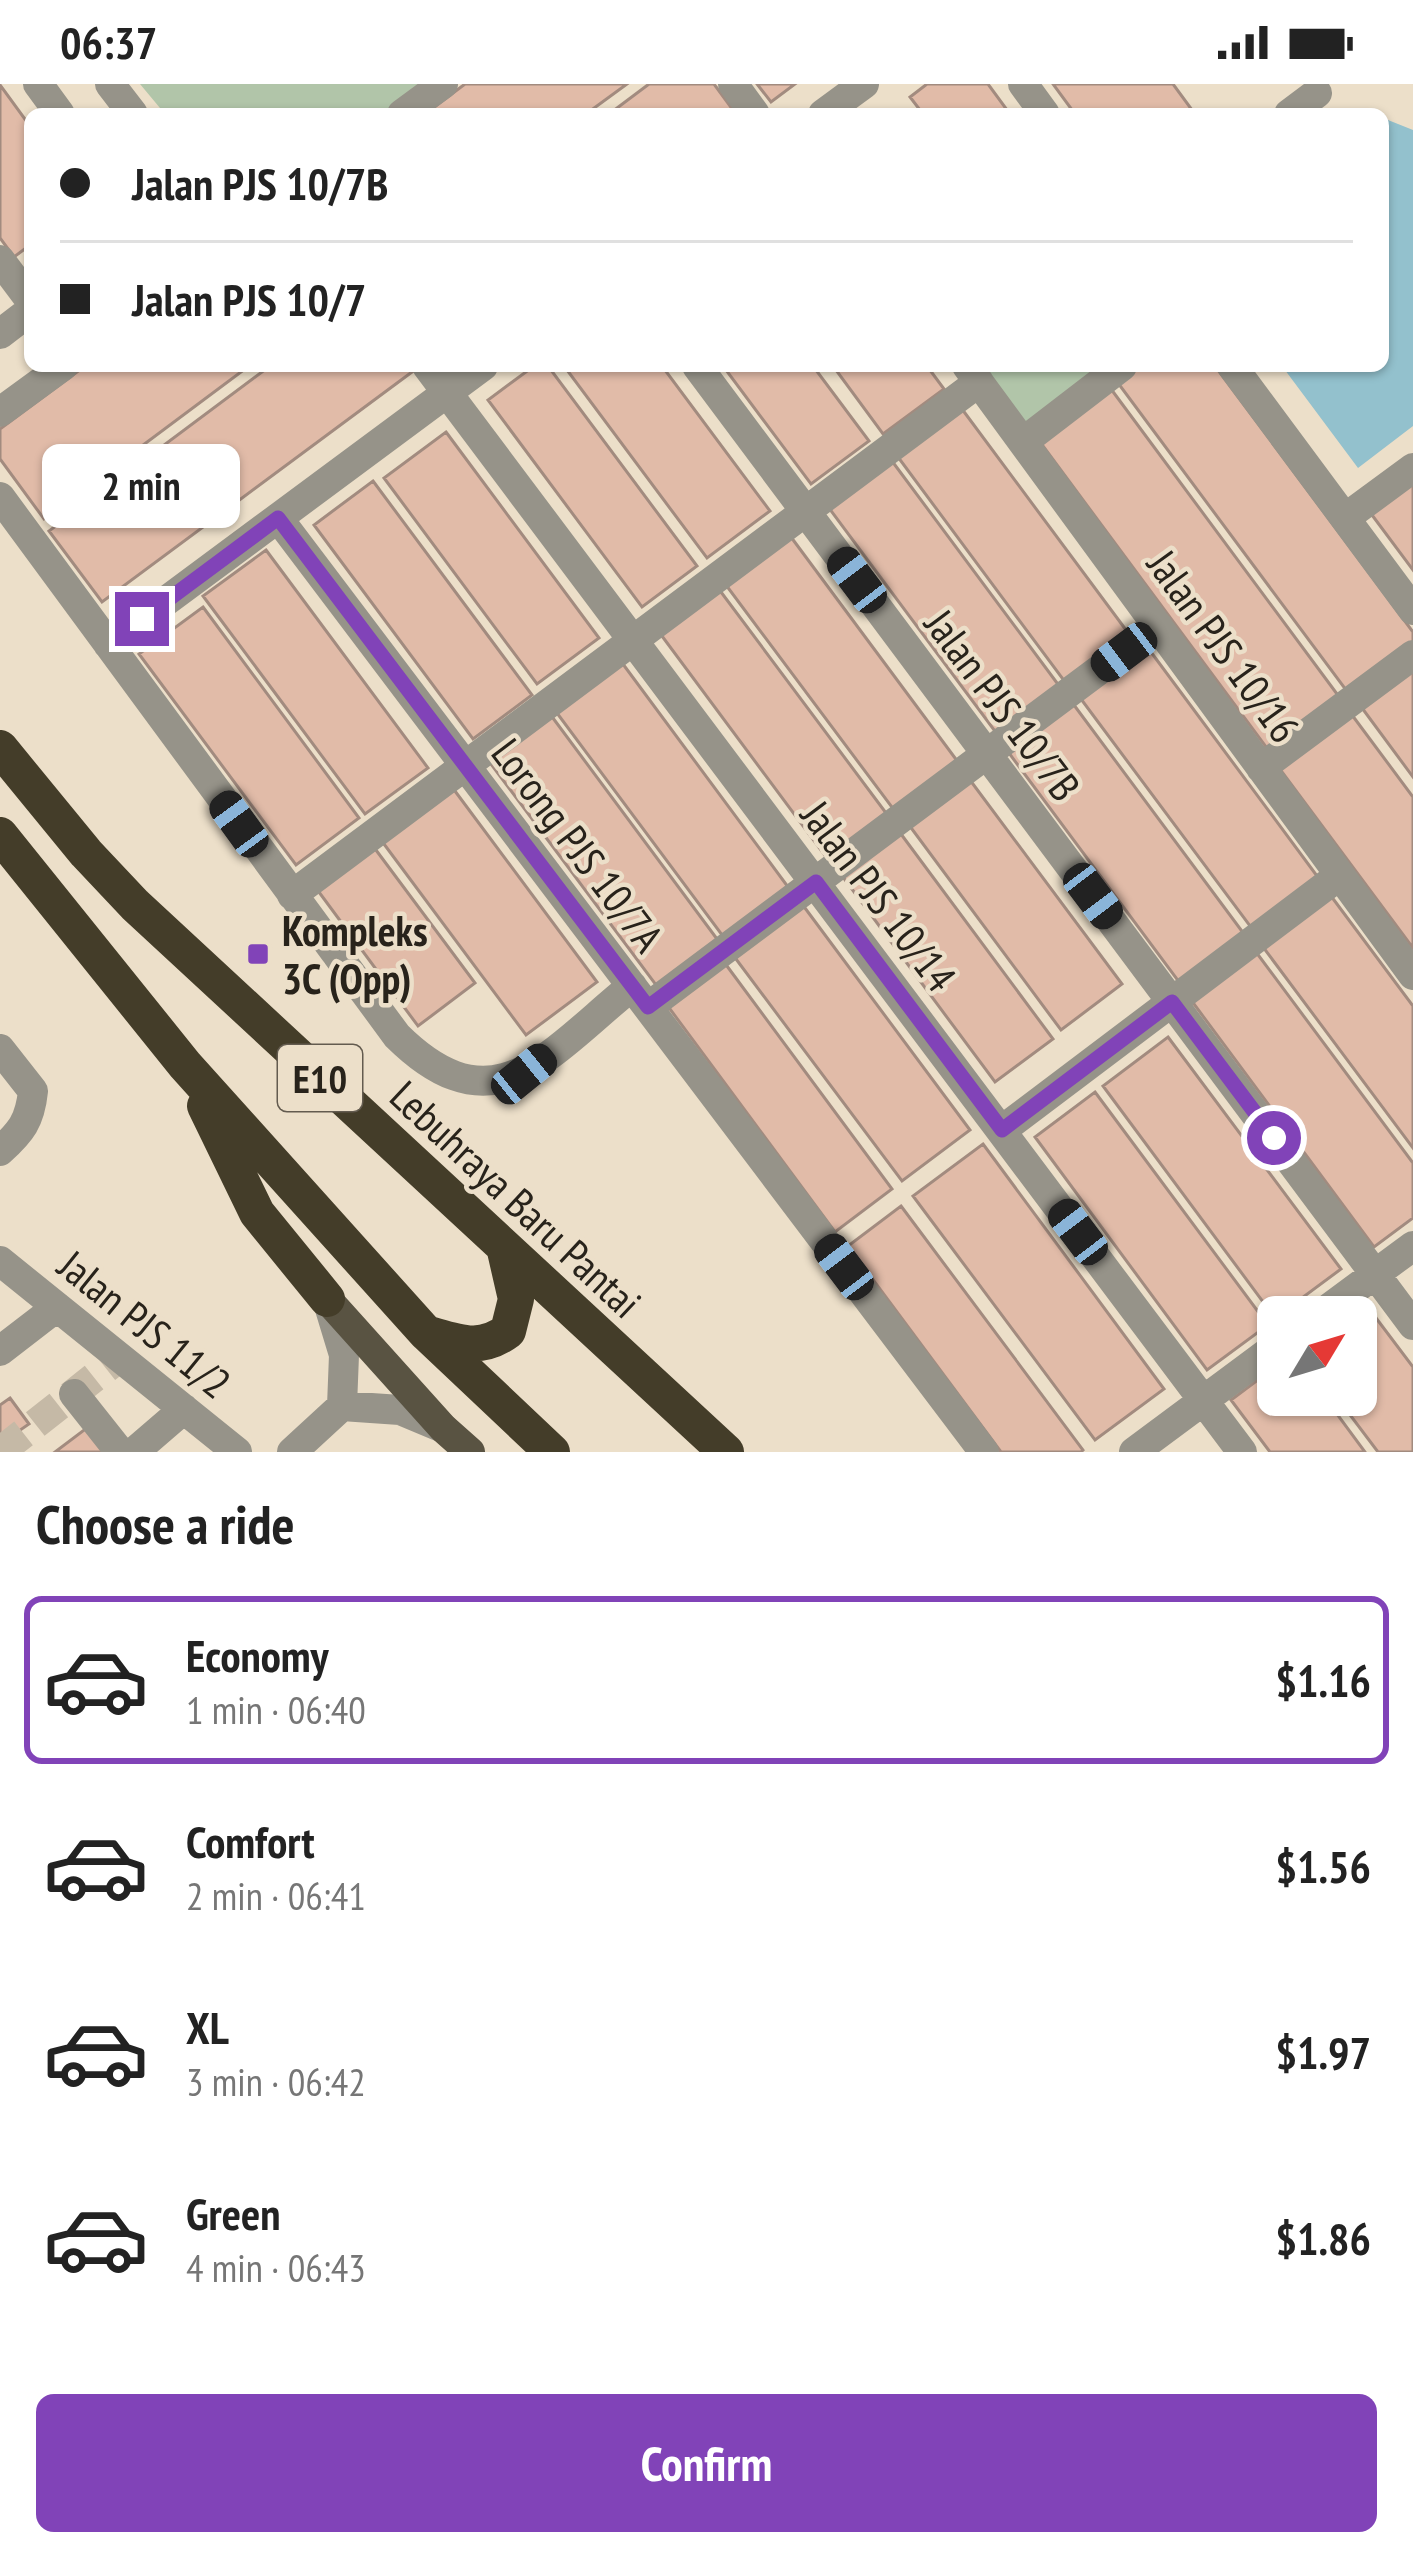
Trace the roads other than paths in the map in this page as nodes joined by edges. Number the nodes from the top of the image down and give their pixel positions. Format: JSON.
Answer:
{"nodes":[{"id":1,"x":110,"y":84,"type":"edge"},
{"id":2,"x":443,"y":84,"type":"edge"},
{"id":3,"x":864,"y":84,"type":"edge"},
{"id":4,"x":128,"y":108,"type":"edge"},
{"id":5,"x":410,"y":108,"type":"edge"},
{"id":6,"x":831,"y":108,"type":"edge"},
{"id":7,"x":0,"y":260,"type":"edge"},
{"id":8,"x":24,"y":292,"type":"edge"},
{"id":9,"x":24,"y":316,"type":"edge"},
{"id":10,"x":0,"y":334,"type":"edge"},
{"id":11,"x":55,"y":372,"type":"edge"},
{"id":12,"x":432,"y":372,"type":"edge"},
{"id":13,"x":475,"y":372,"type":"edge"},
{"id":14,"x":702,"y":372,"type":"edge"},
{"id":15,"x":972,"y":372,"type":"edge"},
{"id":16,"x":974,"y":372,"type":"edge"},
{"id":17,"x":1114,"y":372,"type":"edge"},
{"id":18,"x":1236,"y":372,"type":"edge"},
{"id":19,"x":447,"y":393,"type":"junction"},
{"id":20,"x":0,"y":412,"type":"edge"},
{"id":21,"x":1023,"y":442,"type":"junction"},
{"id":22,"x":1413,"y":468,"type":"edge"},
{"id":23,"x":0,"y":497,"type":"edge"},
{"id":24,"x":806,"y":511,"type":"junction"},
{"id":25,"x":278,"y":518,"type":"junction"},
{"id":26,"x":1345,"y":518,"type":"junction"},
{"id":27,"x":1413,"y":610,"type":"edge"},
{"id":28,"x":1158,"y":626,"type":"junction"},
{"id":29,"x":634,"y":640,"type":"junction"},
{"id":30,"x":108,"y":644,"type":"junction"},
{"id":31,"x":1413,"y":655,"type":"edge"},
{"id":32,"x":0,"y":748,"type":"edge"},
{"id":33,"x":987,"y":754,"type":"junction"},
{"id":34,"x":465,"y":766,"type":"junction"},
{"id":35,"x":1261,"y":768,"type":"junction"},
{"id":36,"x":0,"y":835,"type":"edge"},
{"id":37,"x":1340,"y":875,"type":"junction"},
{"id":38,"x":816,"y":882,"type":"junction"},
{"id":39,"x":292,"y":895,"type":"junction"},
{"id":40,"x":1413,"y":975,"type":"edge"},
{"id":41,"x":640,"y":997,"type":"junction"},
{"id":42,"x":1172,"y":1002,"type":"junction"},
{"id":43,"x":0,"y":1049,"type":"edge"},
{"id":44,"x":185,"y":1065,"type":"junction"},
{"id":45,"x":1002,"y":1130,"type":"junction"},
{"id":46,"x":0,"y":1151,"type":"edge"},
{"id":47,"x":1413,"y":1246,"type":"edge"},
{"id":48,"x":505,"y":1251,"type":"junction"},
{"id":49,"x":0,"y":1261,"type":"edge"},
{"id":50,"x":1375,"y":1274,"type":"junction"},
{"id":51,"x":1345,"y":1296,"type":"edge"},
{"id":52,"x":327,"y":1299,"type":"junction"},
{"id":53,"x":57,"y":1307,"type":"junction"},
{"id":54,"x":1413,"y":1325,"type":"edge"},
{"id":55,"x":426,"y":1333,"type":"junction"},
{"id":56,"x":0,"y":1351,"type":"edge"},
{"id":57,"x":1257,"y":1361,"type":"edge"},
{"id":58,"x":74,"y":1394,"type":"dead end"},
{"id":59,"x":1203,"y":1401,"type":"junction"},
{"id":60,"x":342,"y":1406,"type":"junction"},
{"id":61,"x":184,"y":1408,"type":"junction"},
{"id":62,"x":443,"y":1428,"type":"junction"},
{"id":63,"x":120,"y":1452,"type":"edge"},
{"id":64,"x":134,"y":1452,"type":"edge"},
{"id":65,"x":237,"y":1452,"type":"edge"},
{"id":66,"x":292,"y":1452,"type":"edge"},
{"id":67,"x":470,"y":1452,"type":"edge"},
{"id":68,"x":552,"y":1452,"type":"edge"},
{"id":69,"x":725,"y":1452,"type":"edge"},
{"id":70,"x":984,"y":1452,"type":"edge"},
{"id":71,"x":1134,"y":1452,"type":"edge"},
{"id":72,"x":1242,"y":1452,"type":"edge"}],
"edges":[{"from":1,"to":4,"type":"street"},
{"from":2,"to":5,"type":"street"},
{"from":3,"to":6,"type":"street"},
{"from":7,"to":8,"type":"street"},
{"from":9,"to":10,"type":"street"},
{"from":11,"to":20,"type":"street"},
{"from":12,"to":19,"type":"street","name":"Jalan PJS 10/14"},
{"from":13,"to":19,"type":"street"},
{"from":14,"to":24,"type":"street","name":"Jalan PJS 10/7B"},
{"from":15,"to":24,"type":"street"},
{"from":16,"to":21,"type":"street","name":"Jalan PJS 10/16"},
{"from":17,"to":21,"type":"street"},
{"from":18,"to":26,"type":"street"},
{"from":19,"to":25,"type":"street"},
{"from":19,"to":29,"type":"street","name":"Jalan PJS 10/14"},
{"from":21,"to":28,"type":"street","name":"Jalan PJS 10/16"},
{"from":22,"to":26,"type":"street"},
{"from":23,"to":30,"type":"street"},
{"from":24,"to":29,"type":"street"},
{"from":24,"to":33,"type":"street","name":"Jalan PJS 10/7B"},
{"from":25,"to":30,"type":"street"},
{"from":25,"to":34,"type":"street","name":"Lorong PJS 10/7A"},
{"from":26,"to":27,"type":"street"},
{"from":28,"to":33,"type":"street"},
{"from":28,"to":35,"type":"street","name":"Jalan PJS 10/16"},
{"from":29,"to":34,"type":"street"},
{"from":29,"to":38,"type":"street","name":"Jalan PJS 10/14"},
{"from":30,"to":39,"type":"street"},
{"from":31,"to":35,"type":"street"},
{"from":32,"to":48,"type":"highway","name":"Lebuhraya Baru Pantai","number":"E10"},
{"from":33,"to":38,"type":"street"},
{"from":33,"to":42,"type":"street","name":"Jalan PJS 10/7B"},
{"from":34,"to":39,"type":"street"},
{"from":34,"to":41,"type":"street","name":"Lorong PJS 10/7A"},
{"from":35,"to":37,"type":"street","name":"Jalan PJS 10/16"},
{"from":36,"to":44,"type":"highway","number":"E10"},
{"from":37,"to":40,"type":"street","name":"Jalan PJS 10/16"},
{"from":37,"to":42,"type":"street"},
{"from":38,"to":41,"type":"street"},
{"from":38,"to":45,"type":"street","name":"Jalan PJS 10/14"},
{"from":39,"to":41,"type":"street"},
{"from":41,"to":70,"type":"street","name":"Lorong PJS 10/7A"},
{"from":42,"to":45,"type":"street"},
{"from":42,"to":50,"type":"street","name":"Jalan PJS 10/7B"},
{"from":43,"to":46,"type":"street"},
{"from":44,"to":52,"type":"highway"},
{"from":44,"to":55,"type":"highway","number":"E10"},
{"from":45,"to":59,"type":"street","name":"Jalan PJS 10/14"},
{"from":47,"to":50,"type":"street"},
{"from":48,"to":55,"type":"highway"},
{"from":48,"to":69,"type":"highway","name":"Lebuhraya Baru Pantai","number":"E10"},
{"from":49,"to":53,"type":"street","name":"Jalan PJS 11/2"},
{"from":50,"to":51,"type":"street"},
{"from":50,"to":54,"type":"street","name":"Jalan PJS 10/7B"},
{"from":52,"to":60,"type":"street"},
{"from":52,"to":62,"type":"main road"},
{"from":53,"to":56,"type":"street"},
{"from":53,"to":61,"type":"street","name":"Jalan PJS 11/2"},
{"from":55,"to":68,"type":"highway","number":"E10"},
{"from":57,"to":59,"type":"street"},
{"from":58,"to":63,"type":"street"},
{"from":59,"to":71,"type":"street"},
{"from":59,"to":72,"type":"street","name":"Jalan PJS 10/14"},
{"from":60,"to":62,"type":"street"},
{"from":60,"to":66,"type":"street"},
{"from":61,"to":64,"type":"street"},
{"from":61,"to":65,"type":"street","name":"Jalan PJS 11/2"},
{"from":62,"to":67,"type":"main road"}]}
